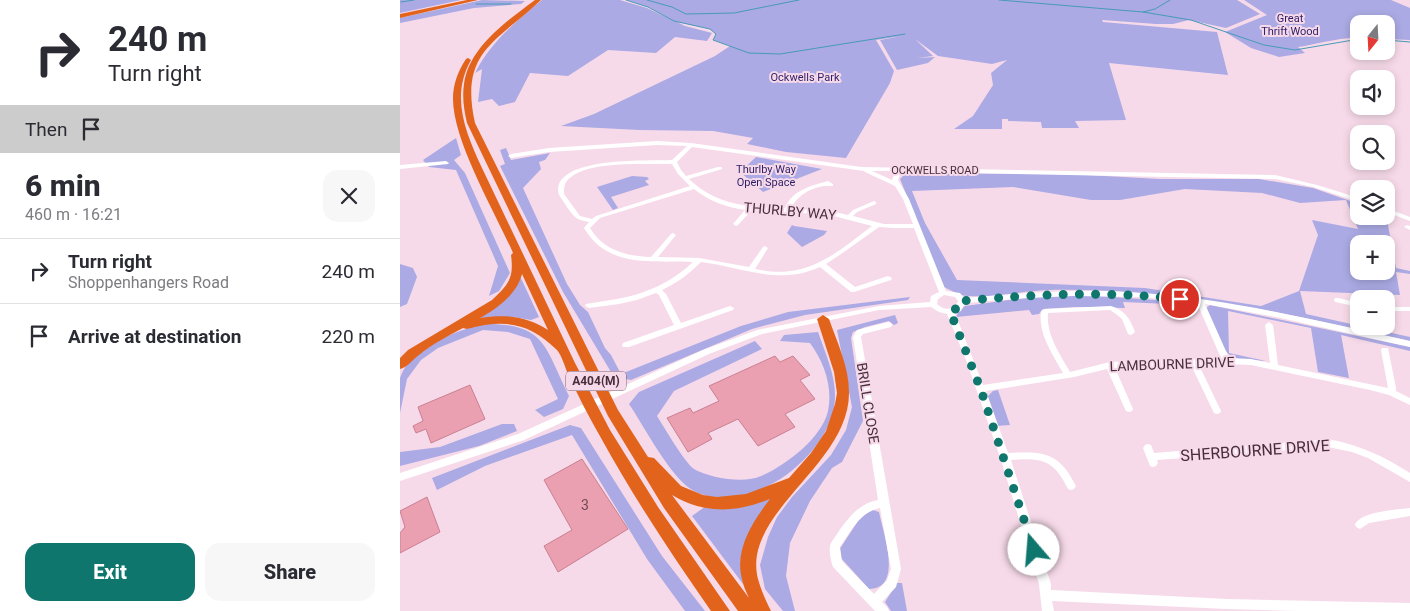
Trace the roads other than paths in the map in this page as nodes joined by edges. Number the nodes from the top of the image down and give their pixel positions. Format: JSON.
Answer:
{"nodes":[{"id":1,"x":464,"y":0,"type":"edge"},
{"id":2,"x":475,"y":0,"type":"edge"},
{"id":3,"x":528,"y":0,"type":"edge"},
{"id":4,"x":538,"y":0,"type":"edge"},
{"id":5,"x":400,"y":15,"type":"edge"},
{"id":6,"x":691,"y":144,"type":"junction"},
{"id":7,"x":511,"y":156,"type":"dead end"},
{"id":8,"x":674,"y":162,"type":"junction"},
{"id":9,"x":446,"y":163,"type":"dead end"},
{"id":10,"x":400,"y":166,"type":"edge"},
{"id":11,"x":720,"y":168,"type":"dead end"},
{"id":12,"x":861,"y":169,"type":"junction"},
{"id":13,"x":907,"y":170,"type":"junction"},
{"id":14,"x":685,"y":178,"type":"junction"},
{"id":15,"x":896,"y":184,"type":"junction"},
{"id":16,"x":831,"y":185,"type":"dead end"},
{"id":17,"x":694,"y":187,"type":"junction"},
{"id":18,"x":1350,"y":197,"type":"edge"},
{"id":19,"x":874,"y":203,"type":"dead end"},
{"id":20,"x":749,"y":209,"type":"junction"},
{"id":21,"x":787,"y":211,"type":"junction"},
{"id":22,"x":1395,"y":213,"type":"edge"},
{"id":23,"x":849,"y":218,"type":"junction"},
{"id":24,"x":1410,"y":219,"type":"edge"},
{"id":25,"x":592,"y":222,"type":"junction"},
{"id":26,"x":736,"y":224,"type":"dead end"},
{"id":27,"x":877,"y":225,"type":"junction"},
{"id":28,"x":917,"y":226,"type":"junction"},
{"id":29,"x":673,"y":235,"type":"dead end"},
{"id":30,"x":516,"y":246,"type":"junction"},
{"id":31,"x":765,"y":248,"type":"dead end"},
{"id":32,"x":654,"y":258,"type":"junction"},
{"id":33,"x":699,"y":260,"type":"junction"},
{"id":34,"x":820,"y":264,"type":"junction"},
{"id":35,"x":751,"y":269,"type":"junction"},
{"id":36,"x":888,"y":278,"type":"dead end"},
{"id":37,"x":658,"y":290,"type":"junction"},
{"id":38,"x":943,"y":293,"type":"junction"},
{"id":39,"x":962,"y":301,"type":"junction"},
{"id":40,"x":1200,"y":301,"type":"junction"},
{"id":41,"x":1350,"y":303,"type":"edge"},
{"id":42,"x":934,"y":304,"type":"junction"},
{"id":43,"x":589,"y":306,"type":"dead end"},
{"id":44,"x":730,"y":308,"type":"dead end"},
{"id":45,"x":1395,"y":309,"type":"edge"},
{"id":46,"x":1410,"y":309,"type":"edge"},
{"id":47,"x":1342,"y":310,"type":"dead end"},
{"id":48,"x":950,"y":311,"type":"junction"},
{"id":49,"x":824,"y":319,"type":"junction"},
{"id":50,"x":678,"y":325,"type":"junction"},
{"id":51,"x":888,"y":325,"type":"dead end"},
{"id":52,"x":1269,"y":325,"type":"dead end"},
{"id":53,"x":444,"y":332,"type":"junction"},
{"id":54,"x":1131,"y":332,"type":"dead end"},
{"id":55,"x":1410,"y":344,"type":"edge"},
{"id":56,"x":626,"y":345,"type":"dead end"},
{"id":57,"x":1385,"y":350,"type":"dead end"},
{"id":58,"x":565,"y":353,"type":"junction"},
{"id":59,"x":1226,"y":360,"type":"junction"},
{"id":60,"x":1194,"y":362,"type":"junction"},
{"id":61,"x":400,"y":365,"type":"edge"},
{"id":62,"x":1110,"y":365,"type":"junction"},
{"id":63,"x":1274,"y":366,"type":"junction"},
{"id":64,"x":1068,"y":375,"type":"junction"},
{"id":65,"x":981,"y":390,"type":"junction"},
{"id":66,"x":1391,"y":392,"type":"junction"},
{"id":67,"x":1410,"y":402,"type":"edge"},
{"id":68,"x":1129,"y":409,"type":"dead end"},
{"id":69,"x":1217,"y":411,"type":"dead end"},
{"id":70,"x":629,"y":440,"type":"junction"},
{"id":71,"x":1151,"y":456,"type":"dead end"},
{"id":72,"x":1004,"y":457,"type":"junction"},
{"id":73,"x":403,"y":475,"type":"edge"},
{"id":74,"x":1410,"y":478,"type":"edge"},
{"id":75,"x":795,"y":479,"type":"junction"},
{"id":76,"x":1070,"y":486,"type":"dead end"},
{"id":77,"x":884,"y":503,"type":"junction"},
{"id":78,"x":1410,"y":512,"type":"edge"},
{"id":79,"x":1360,"y":524,"type":"dead end"},
{"id":80,"x":1047,"y":595,"type":"junction"},
{"id":81,"x":876,"y":601,"type":"junction"},
{"id":82,"x":1228,"y":608,"type":"edge"},
{"id":83,"x":1410,"y":608,"type":"edge"},
{"id":84,"x":721,"y":611,"type":"edge"},
{"id":85,"x":748,"y":611,"type":"edge"},
{"id":86,"x":762,"y":611,"type":"edge"},
{"id":87,"x":883,"y":611,"type":"edge"},
{"id":88,"x":1048,"y":611,"type":"edge"}],
"edges":[{"from":1,"to":5,"type":"highway"},
{"from":2,"to":5,"type":"highway"},
{"from":3,"to":30,"type":"highway","number":"A404(M)"},
{"from":4,"to":70,"type":"highway","number":"A404(M)"},
{"from":6,"to":7,"type":"street","name":"OCKWELLS ROAD"},
{"from":6,"to":8,"type":"street"},
{"from":6,"to":12,"type":"street","name":"OCKWELLS ROAD"},
{"from":8,"to":14,"type":"street","name":"THURLBY WAY"},
{"from":8,"to":25,"type":"street"},
{"from":9,"to":10,"type":"street"},
{"from":11,"to":14,"type":"street"},
{"from":12,"to":13,"type":"street","name":"OCKWELLS ROAD"},
{"from":12,"to":15,"type":"street"},
{"from":13,"to":15,"type":"street"},
{"from":13,"to":18,"type":"street","name":"OCKWELLS ROAD"},
{"from":14,"to":17,"type":"street","name":"THURLBY WAY"},
{"from":15,"to":28,"type":"street"},
{"from":16,"to":21,"type":"street"},
{"from":17,"to":20,"type":"street","name":"THURLBY WAY"},
{"from":17,"to":25,"type":"street"},
{"from":19,"to":23,"type":"street"},
{"from":20,"to":21,"type":"street","name":"THURLBY WAY"},
{"from":20,"to":26,"type":"street"},
{"from":21,"to":23,"type":"street","name":"THURLBY WAY"},
{"from":22,"to":24,"type":"street"},
{"from":23,"to":27,"type":"street","name":"THURLBY WAY"},
{"from":25,"to":32,"type":"street"},
{"from":27,"to":28,"type":"street","name":"THURLBY WAY"},
{"from":27,"to":34,"type":"street"},
{"from":28,"to":38,"type":"street"},
{"from":29,"to":32,"type":"street"},
{"from":30,"to":53,"type":"highway","number":"A404(M)"},
{"from":30,"to":58,"type":"highway","number":"A404(M)"},
{"from":31,"to":35,"type":"street"},
{"from":32,"to":33,"type":"street"},
{"from":33,"to":35,"type":"street"},
{"from":33,"to":37,"type":"street"},
{"from":34,"to":35,"type":"street"},
{"from":34,"to":36,"type":"street"},
{"from":37,"to":43,"type":"street"},
{"from":37,"to":50,"type":"street"},
{"from":38,"to":39,"type":"street"},
{"from":38,"to":42,"type":"street"},
{"from":39,"to":40,"type":"street"},
{"from":39,"to":48,"type":"street"},
{"from":40,"to":55,"type":"street"},
{"from":40,"to":59,"type":"street"},
{"from":41,"to":47,"type":"street"},
{"from":42,"to":48,"type":"street"},
{"from":42,"to":49,"type":"street"},
{"from":44,"to":50,"type":"street"},
{"from":45,"to":46,"type":"street"},
{"from":48,"to":65,"type":"street"},
{"from":49,"to":73,"type":"street"},
{"from":49,"to":75,"type":"highway","number":"A404(M)"},
{"from":50,"to":56,"type":"street"},
{"from":51,"to":77,"type":"street","name":"BRILL CLOSE"},
{"from":52,"to":63,"type":"street"},
{"from":53,"to":58,"type":"highway","number":"A404(M)"},
{"from":53,"to":61,"type":"highway","number":"A404(M)"},
{"from":54,"to":64,"type":"street"},
{"from":57,"to":66,"type":"street"},
{"from":58,"to":84,"type":"highway","number":"A404(M)"},
{"from":59,"to":60,"type":"street","name":"LAMBOURNE DRIVE"},
{"from":59,"to":63,"type":"street","name":"LAMBOURNE DRIVE"},
{"from":60,"to":62,"type":"street","name":"LAMBOURNE DRIVE"},
{"from":60,"to":69,"type":"street"},
{"from":62,"to":64,"type":"street","name":"LAMBOURNE DRIVE"},
{"from":62,"to":68,"type":"street"},
{"from":63,"to":66,"type":"street","name":"LAMBOURNE DRIVE"},
{"from":64,"to":65,"type":"street","name":"LAMBOURNE DRIVE"},
{"from":65,"to":72,"type":"street"},
{"from":66,"to":67,"type":"street","name":"LAMBOURNE DRIVE"},
{"from":70,"to":75,"type":"highway","number":"A404(M)"},
{"from":70,"to":85,"type":"highway","number":"A404(M)"},
{"from":71,"to":74,"type":"street","name":"SHERBOURNE DRIVE"},
{"from":72,"to":76,"type":"street"},
{"from":72,"to":80,"type":"street"},
{"from":75,"to":86,"type":"highway","number":"A404(M)"},
{"from":77,"to":81,"type":"street","name":"BRILL CLOSE"},
{"from":77,"to":81,"type":"street"},
{"from":78,"to":79,"type":"street"},
{"from":80,"to":82,"type":"street"},
{"from":80,"to":88,"type":"street"},
{"from":81,"to":87,"type":"street"},
{"from":82,"to":83,"type":"street"}]}
